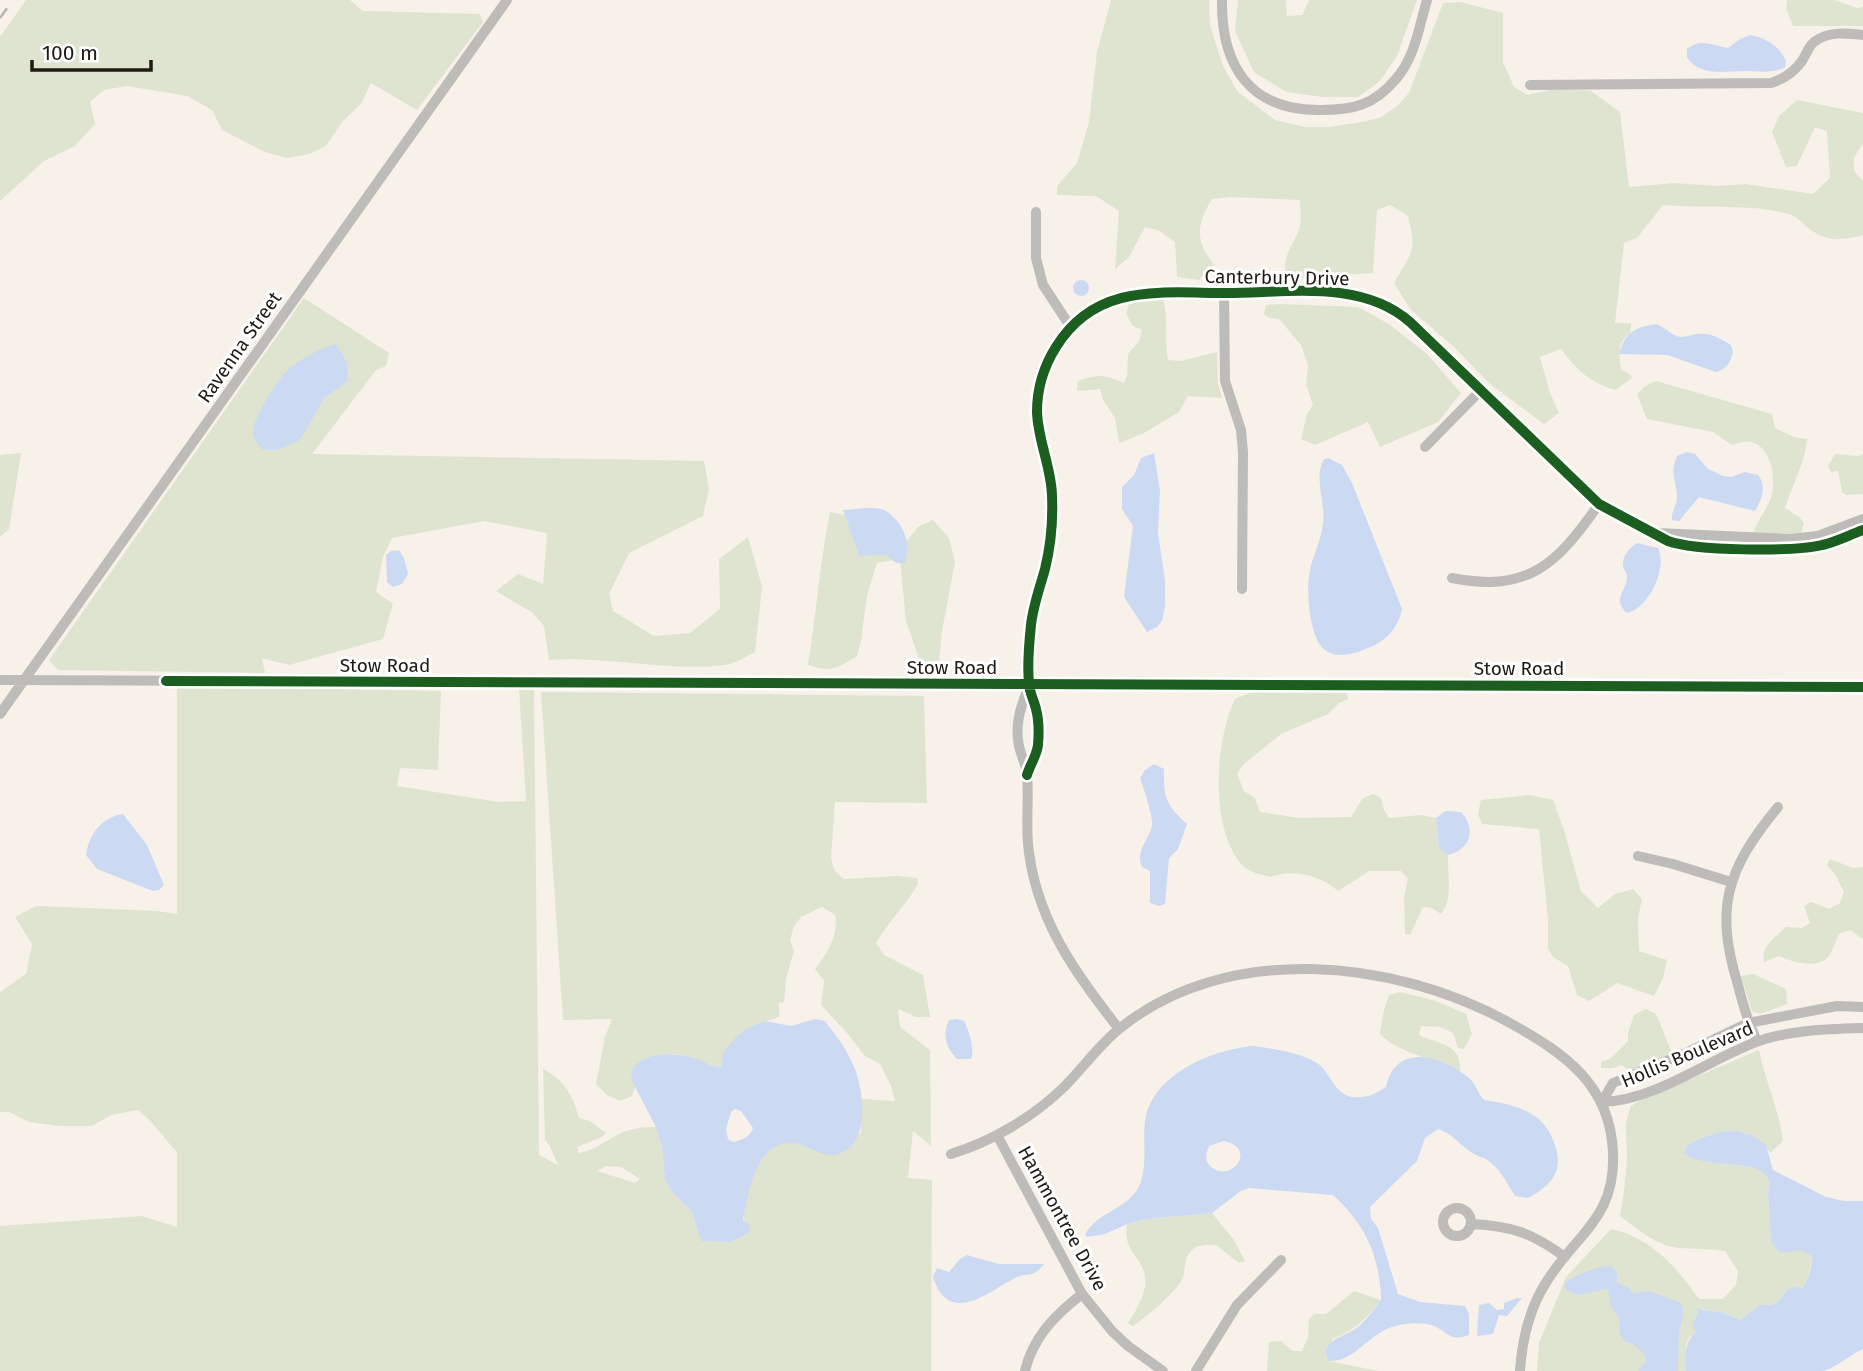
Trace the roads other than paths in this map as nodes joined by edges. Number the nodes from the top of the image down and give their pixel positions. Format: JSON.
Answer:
{"nodes":[{"id":1,"x":507,"y":0,"type":"edge"},
{"id":2,"x":1222,"y":0,"type":"edge"},
{"id":3,"x":1427,"y":0,"type":"edge"},
{"id":4,"x":1863,"y":35,"type":"edge"},
{"id":5,"x":1530,"y":85,"type":"dead end"},
{"id":6,"x":1036,"y":212,"type":"dead end"},
{"id":7,"x":1224,"y":293,"type":"junction"},
{"id":8,"x":1070,"y":326,"type":"junction"},
{"id":9,"x":1481,"y":390,"type":"junction"},
{"id":10,"x":1424,"y":447,"type":"dead end"},
{"id":11,"x":1599,"y":504,"type":"junction"},
{"id":12,"x":1863,"y":519,"type":"edge"},
{"id":13,"x":1863,"y":530,"type":"edge"},
{"id":14,"x":1798,"y":543,"type":"junction"},
{"id":15,"x":1452,"y":578,"type":"dead end"},
{"id":16,"x":1242,"y":589,"type":"dead end"},
{"id":17,"x":0,"y":680,"type":"edge"},
{"id":18,"x":22,"y":681,"type":"junction"},
{"id":19,"x":1029,"y":685,"type":"junction"},
{"id":20,"x":1863,"y":687,"type":"edge"},
{"id":21,"x":0,"y":714,"type":"edge"},
{"id":22,"x":1027,"y":775,"type":"junction"},
{"id":23,"x":1778,"y":807,"type":"dead end"},
{"id":24,"x":1638,"y":856,"type":"dead end"},
{"id":25,"x":1731,"y":883,"type":"junction"},
{"id":26,"x":1863,"y":1007,"type":"edge"},
{"id":27,"x":1748,"y":1023,"type":"junction"},
{"id":28,"x":1863,"y":1028,"type":"edge"},
{"id":29,"x":1119,"y":1029,"type":"junction"},
{"id":30,"x":1757,"y":1041,"type":"junction"},
{"id":31,"x":1602,"y":1102,"type":"junction"},
{"id":32,"x":997,"y":1135,"type":"junction"},
{"id":33,"x":951,"y":1154,"type":"dead end"},
{"id":34,"x":1471,"y":1224,"type":"dead end"},
{"id":35,"x":1565,"y":1257,"type":"junction"},
{"id":36,"x":1281,"y":1260,"type":"dead end"},
{"id":37,"x":1082,"y":1294,"type":"junction"},
{"id":38,"x":1025,"y":1371,"type":"edge"},
{"id":39,"x":1163,"y":1371,"type":"edge"},
{"id":40,"x":1196,"y":1371,"type":"edge"},
{"id":41,"x":1520,"y":1371,"type":"edge"}],
"edges":[{"from":1,"to":18,"type":"street","name":"Ravenna Street"},
{"from":2,"to":3,"type":"street"},
{"from":4,"to":5,"type":"street"},
{"from":6,"to":8,"type":"street"},
{"from":7,"to":8,"type":"street","name":"Canterbury Drive"},
{"from":7,"to":9,"type":"street","name":"Canterbury Drive"},
{"from":7,"to":16,"type":"street"},
{"from":8,"to":19,"type":"street","name":"Canterbury Drive"},
{"from":9,"to":10,"type":"street"},
{"from":9,"to":11,"type":"street","name":"Canterbury Drive"},
{"from":11,"to":14,"type":"street","name":"Canterbury Drive"},
{"from":11,"to":15,"type":"street"},
{"from":12,"to":14,"type":"street","name":"Canterbury Drive"},
{"from":13,"to":14,"type":"street","name":"Canterbury Drive"},
{"from":17,"to":18,"type":"street","name":"Stow Road"},
{"from":18,"to":19,"type":"street","name":"Stow Road"},
{"from":18,"to":21,"type":"street","name":"Ravenna Street"},
{"from":19,"to":20,"type":"street","name":"Stow Road"},
{"from":19,"to":22,"type":"street","name":"Canterbury Drive"},
{"from":19,"to":22,"type":"street","name":"Canterbury Drive"},
{"from":22,"to":29,"type":"street","name":"Canterbury Drive"},
{"from":23,"to":25,"type":"street"},
{"from":24,"to":25,"type":"street"},
{"from":25,"to":27,"type":"street"},
{"from":26,"to":27,"type":"street","name":"Hollis Boulevard"},
{"from":27,"to":30,"type":"street"},
{"from":27,"to":31,"type":"street","name":"Hollis Boulevard"},
{"from":28,"to":30,"type":"street","name":"Hollis Boulevard"},
{"from":29,"to":31,"type":"street"},
{"from":29,"to":32,"type":"street"},
{"from":30,"to":31,"type":"street","name":"Hollis Boulevard"},
{"from":31,"to":35,"type":"street"},
{"from":32,"to":33,"type":"street"},
{"from":32,"to":37,"type":"street","name":"Hammontree Drive"},
{"from":34,"to":35,"type":"street"},
{"from":35,"to":41,"type":"street"},
{"from":36,"to":40,"type":"street"},
{"from":37,"to":38,"type":"street"},
{"from":37,"to":39,"type":"street","name":"Hammontree Drive"}]}
